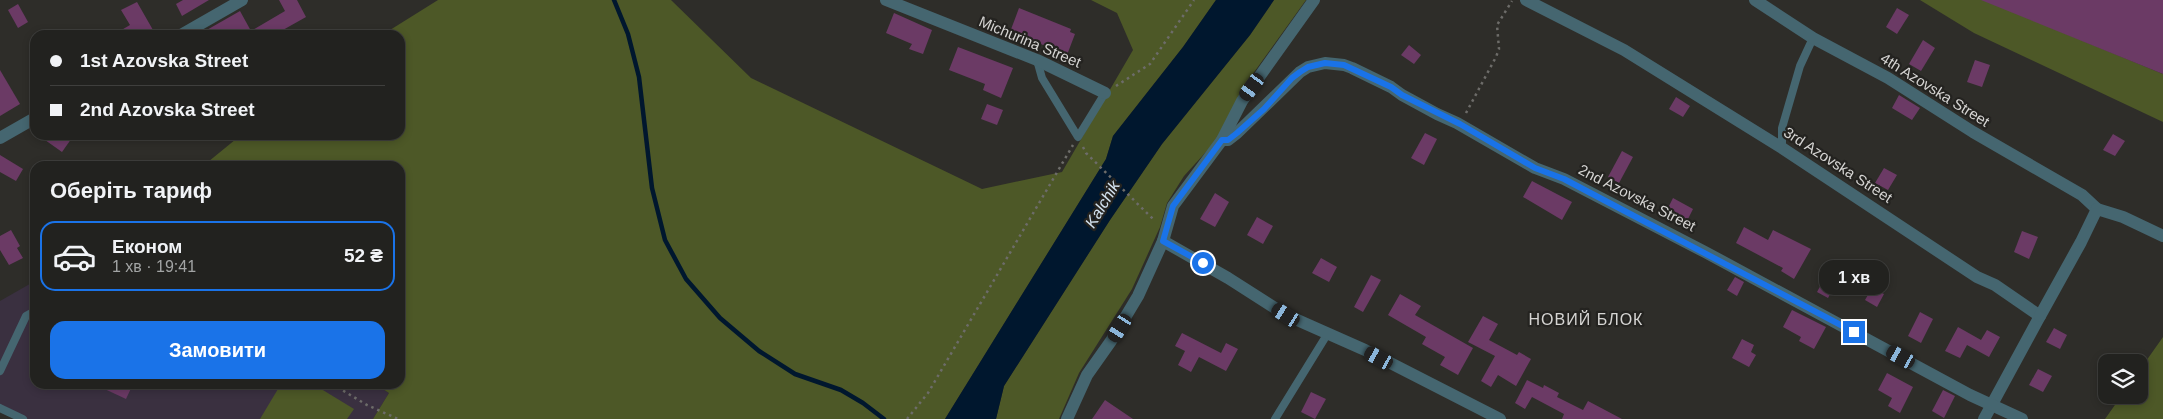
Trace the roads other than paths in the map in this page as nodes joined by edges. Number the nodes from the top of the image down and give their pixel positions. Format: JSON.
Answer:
{"nodes":[{"id":1,"x":242,"y":0,"type":"edge"},
{"id":2,"x":886,"y":0,"type":"edge"},
{"id":3,"x":1314,"y":0,"type":"edge"},
{"id":4,"x":1526,"y":0,"type":"edge"},
{"id":5,"x":1755,"y":0,"type":"edge"},
{"id":6,"x":190,"y":30,"type":"edge"},
{"id":7,"x":1813,"y":38,"type":"junction"},
{"id":8,"x":1037,"y":60,"type":"junction"},
{"id":9,"x":1105,"y":93,"type":"joint"},
{"id":10,"x":30,"y":121,"type":"edge"},
{"id":11,"x":0,"y":138,"type":"edge"},
{"id":12,"x":1222,"y":140,"type":"junction"},
{"id":13,"x":1782,"y":148,"type":"junction"},
{"id":14,"x":2097,"y":209,"type":"junction"},
{"id":15,"x":1164,"y":236,"type":"junction"},
{"id":16,"x":2163,"y":236,"type":"edge"},
{"id":17,"x":30,"y":314,"type":"edge"},
{"id":18,"x":2040,"y":316,"type":"junction"},
{"id":19,"x":1328,"y":333,"type":"junction"},
{"id":20,"x":0,"y":371,"type":"edge"},
{"id":21,"x":1992,"y":405,"type":"junction"},
{"id":22,"x":0,"y":408,"type":"edge"},
{"id":23,"x":23,"y":419,"type":"edge"},
{"id":24,"x":1067,"y":419,"type":"edge"},
{"id":25,"x":1275,"y":419,"type":"edge"},
{"id":26,"x":1500,"y":419,"type":"edge"},
{"id":27,"x":1984,"y":419,"type":"edge"},
{"id":28,"x":2022,"y":419,"type":"edge"}],
"edges":[{"from":1,"to":6,"type":"street"},
{"from":2,"to":8,"type":"street","name":"Michurina Street"},
{"from":3,"to":12,"type":"street"},
{"from":4,"to":13,"type":"street","name":"3rd Azovska Street"},
{"from":5,"to":7,"type":"street","name":"4th Azovska Street"},
{"from":7,"to":13,"type":"lane"},
{"from":7,"to":14,"type":"street","name":"4th Azovska Street"},
{"from":8,"to":9,"type":"street","name":"Michurina Street"},
{"from":8,"to":9,"type":"lane"},
{"from":10,"to":11,"type":"street"},
{"from":12,"to":15,"type":"street"},
{"from":12,"to":21,"type":"street","name":"2nd Azovska Street"},
{"from":13,"to":18,"type":"street","name":"3rd Azovska Street"},
{"from":14,"to":16,"type":"street","name":"4th Azovska Street"},
{"from":14,"to":18,"type":"street"},
{"from":15,"to":19,"type":"street"},
{"from":15,"to":24,"type":"street"},
{"from":17,"to":20,"type":"lane"},
{"from":18,"to":21,"type":"street"},
{"from":19,"to":25,"type":"lane"},
{"from":19,"to":26,"type":"street"},
{"from":21,"to":27,"type":"street"},
{"from":21,"to":28,"type":"street","name":"2nd Azovska Street"},
{"from":22,"to":23,"type":"lane"}]}
